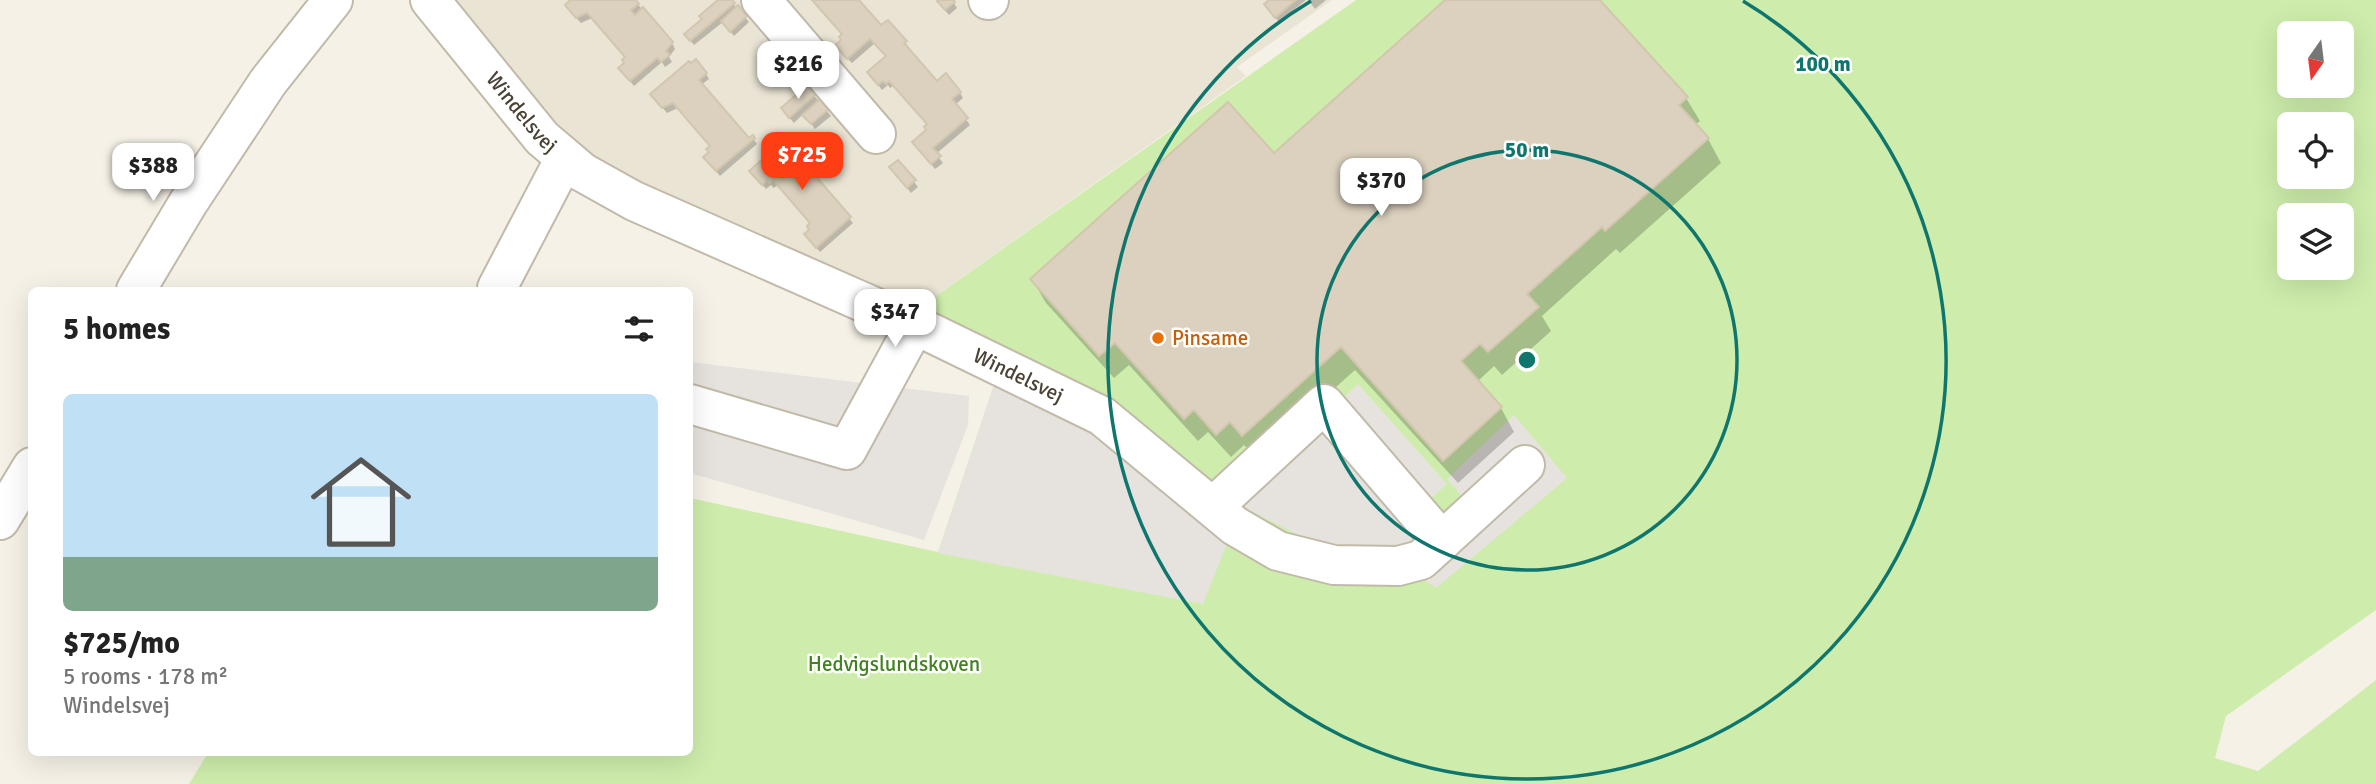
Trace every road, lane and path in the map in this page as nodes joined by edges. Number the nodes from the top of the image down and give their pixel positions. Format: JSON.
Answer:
{"nodes":[{"id":1,"x":333,"y":0,"type":"edge"},
{"id":2,"x":430,"y":0,"type":"edge"},
{"id":3,"x":761,"y":0,"type":"edge"},
{"id":4,"x":876,"y":134,"type":"dead end"},
{"id":5,"x":565,"y":158,"type":"junction"},
{"id":6,"x":138,"y":287,"type":"edge"},
{"id":7,"x":498,"y":287,"type":"edge"},
{"id":8,"x":915,"y":326,"type":"junction"},
{"id":9,"x":693,"y":405,"type":"edge"},
{"id":10,"x":1525,"y":465,"type":"dead end"},
{"id":11,"x":28,"y":474,"type":"edge"},
{"id":12,"x":1213,"y":508,"type":"junction"},
{"id":13,"x":0,"y":520,"type":"edge"},
{"id":14,"x":1432,"y":551,"type":"junction"}],
"edges":[{"from":1,"to":6,"type":"street"},
{"from":2,"to":5,"type":"street","name":"Windelsvej"},
{"from":3,"to":4,"type":"street"},
{"from":5,"to":7,"type":"street"},
{"from":5,"to":8,"type":"street","name":"Windelsvej"},
{"from":8,"to":9,"type":"street"},
{"from":8,"to":12,"type":"street","name":"Windelsvej"},
{"from":10,"to":14,"type":"street"},
{"from":11,"to":13,"type":"street"},
{"from":12,"to":14,"type":"street","name":"Windelsvej"},
{"from":12,"to":14,"type":"street"}]}
